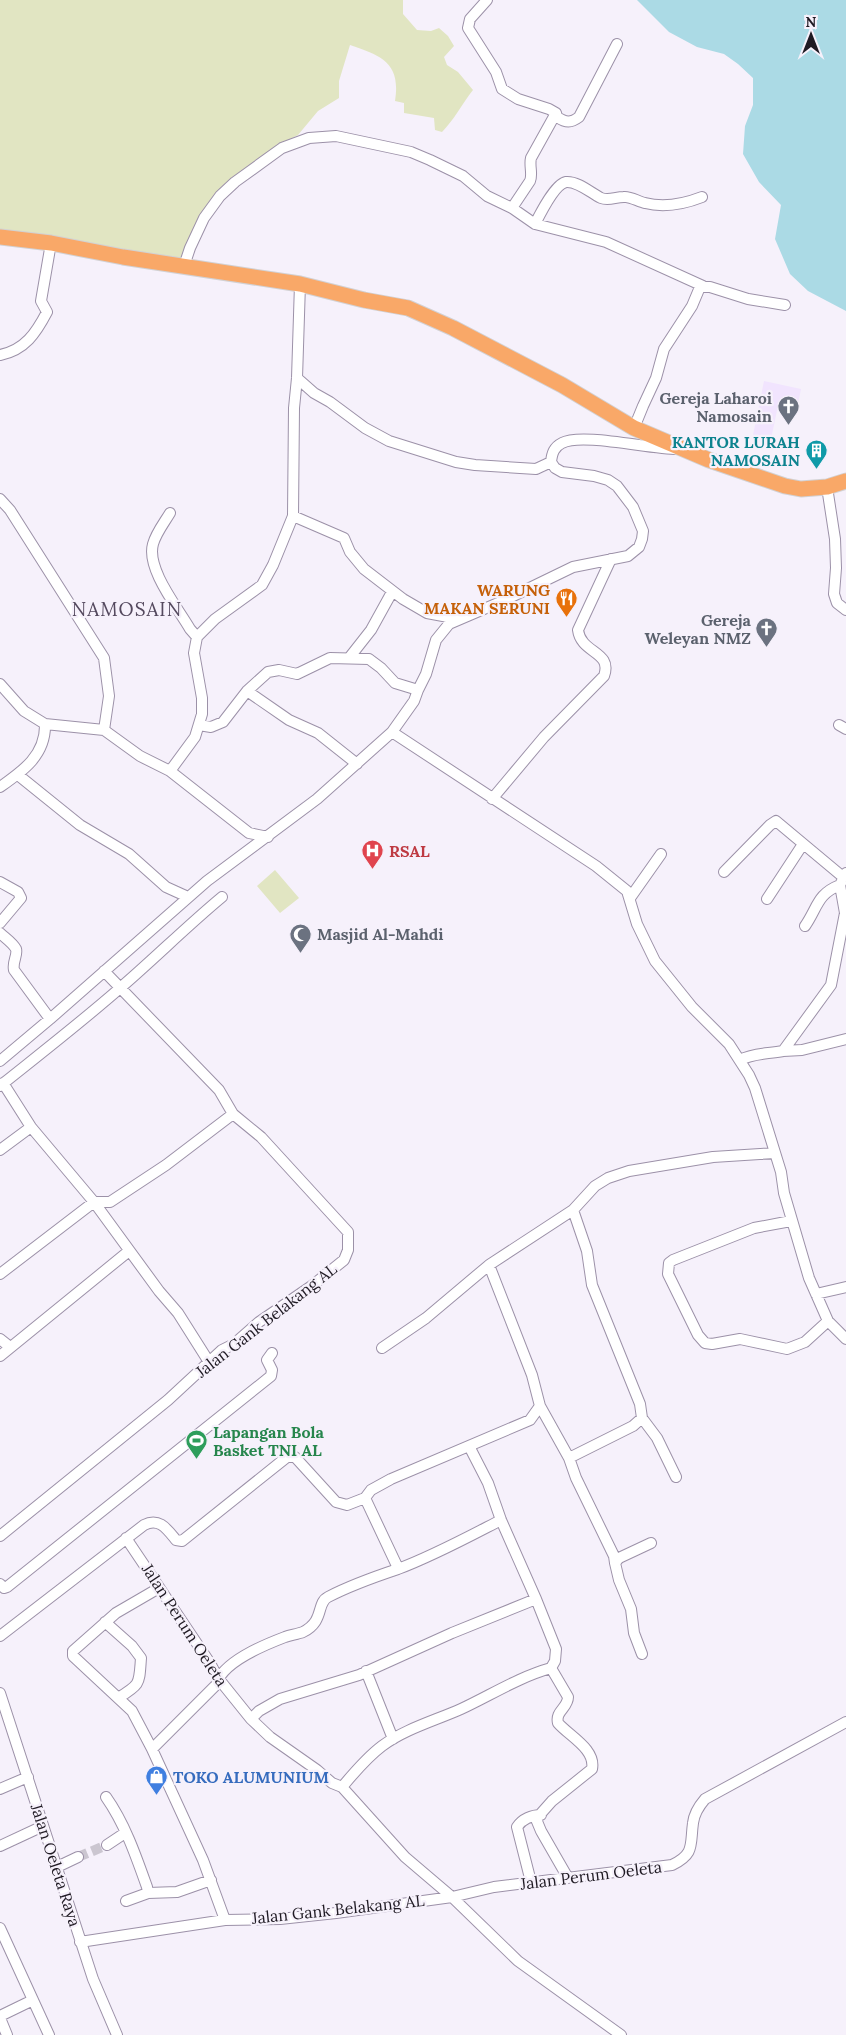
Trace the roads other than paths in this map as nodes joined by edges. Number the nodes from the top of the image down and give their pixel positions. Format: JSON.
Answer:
{"nodes":[{"id":1,"x":487,"y":0,"type":"edge"},
{"id":2,"x":617,"y":44,"type":"dead end"},
{"id":3,"x":556,"y":113,"type":"junction"},
{"id":4,"x":702,"y":198,"type":"dead end"},
{"id":5,"x":512,"y":208,"type":"junction"},
{"id":6,"x":535,"y":224,"type":"junction"},
{"id":7,"x":0,"y":237,"type":"edge"},
{"id":8,"x":51,"y":243,"type":"junction"},
{"id":9,"x":184,"y":266,"type":"junction"},
{"id":10,"x":300,"y":284,"type":"junction"},
{"id":11,"x":703,"y":286,"type":"junction"},
{"id":12,"x":785,"y":305,"type":"dead end"},
{"id":13,"x":0,"y":355,"type":"edge"},
{"id":14,"x":298,"y":378,"type":"junction"},
{"id":15,"x":634,"y":428,"type":"junction"},
{"id":16,"x":683,"y":449,"type":"junction"},
{"id":17,"x":551,"y":462,"type":"junction"},
{"id":18,"x":846,"y":481,"type":"edge"},
{"id":19,"x":827,"y":487,"type":"junction"},
{"id":20,"x":0,"y":499,"type":"edge"},
{"id":21,"x":170,"y":513,"type":"dead end"},
{"id":22,"x":293,"y":516,"type":"junction"},
{"id":23,"x":611,"y":559,"type":"junction"},
{"id":24,"x":392,"y":592,"type":"junction"},
{"id":25,"x":846,"y":610,"type":"edge"},
{"id":26,"x":459,"y":619,"type":"junction"},
{"id":27,"x":197,"y":637,"type":"junction"},
{"id":28,"x":349,"y":658,"type":"junction"},
{"id":29,"x":0,"y":684,"type":"edge"},
{"id":30,"x":418,"y":690,"type":"junction"},
{"id":31,"x":247,"y":691,"type":"junction"},
{"id":32,"x":199,"y":726,"type":"junction"},
{"id":33,"x":48,"y":727,"type":"junction"},
{"id":34,"x":104,"y":730,"type":"junction"},
{"id":35,"x":392,"y":732,"type":"junction"},
{"id":36,"x":357,"y":764,"type":"junction"},
{"id":37,"x":170,"y":771,"type":"junction"},
{"id":38,"x":18,"y":775,"type":"junction"},
{"id":39,"x":0,"y":787,"type":"edge"},
{"id":40,"x":492,"y":799,"type":"junction"},
{"id":41,"x":268,"y":837,"type":"junction"},
{"id":42,"x":803,"y":844,"type":"junction"},
{"id":43,"x":661,"y":854,"type":"dead end"},
{"id":44,"x":724,"y":872,"type":"dead end"},
{"id":45,"x":843,"y":878,"type":"edge"},
{"id":46,"x":0,"y":882,"type":"edge"},
{"id":47,"x":222,"y":897,"type":"dead end"},
{"id":48,"x":188,"y":898,"type":"junction"},
{"id":49,"x":630,"y":898,"type":"junction"},
{"id":50,"x":767,"y":898,"type":"dead end"},
{"id":51,"x":0,"y":923,"type":"edge"},
{"id":52,"x":805,"y":926,"type":"dead end"},
{"id":53,"x":0,"y":933,"type":"edge"},
{"id":54,"x":104,"y":971,"type":"junction"},
{"id":55,"x":121,"y":988,"type":"junction"},
{"id":56,"x":50,"y":1019,"type":"junction"},
{"id":57,"x":846,"y":1039,"type":"edge"},
{"id":58,"x":783,"y":1051,"type":"junction"},
{"id":59,"x":740,"y":1060,"type":"junction"},
{"id":60,"x":0,"y":1061,"type":"edge"},
{"id":61,"x":2,"y":1085,"type":"edge"},
{"id":62,"x":232,"y":1114,"type":"junction"},
{"id":63,"x":31,"y":1127,"type":"junction"},
{"id":64,"x":0,"y":1150,"type":"edge"},
{"id":65,"x":776,"y":1153,"type":"junction"},
{"id":66,"x":94,"y":1202,"type":"junction"},
{"id":67,"x":573,"y":1210,"type":"junction"},
{"id":68,"x":791,"y":1221,"type":"junction"},
{"id":69,"x":129,"y":1252,"type":"junction"},
{"id":70,"x":489,"y":1265,"type":"junction"},
{"id":71,"x":0,"y":1274,"type":"edge"},
{"id":72,"x":846,"y":1287,"type":"edge"},
{"id":73,"x":816,"y":1294,"type":"junction"},
{"id":74,"x":828,"y":1321,"type":"junction"},
{"id":75,"x":846,"y":1338,"type":"edge"},
{"id":76,"x":0,"y":1339,"type":"edge"},
{"id":77,"x":10,"y":1347,"type":"junction"},
{"id":78,"x":382,"y":1348,"type":"dead end"},
{"id":79,"x":272,"y":1353,"type":"dead end"},
{"id":80,"x":0,"y":1356,"type":"edge"},
{"id":81,"x":209,"y":1362,"type":"junction"},
{"id":82,"x":540,"y":1406,"type":"junction"},
{"id":83,"x":642,"y":1418,"type":"junction"},
{"id":84,"x":469,"y":1446,"type":"junction"},
{"id":85,"x":569,"y":1458,"type":"junction"},
{"id":86,"x":676,"y":1477,"type":"dead end"},
{"id":87,"x":365,"y":1498,"type":"junction"},
{"id":88,"x":501,"y":1520,"type":"junction"},
{"id":89,"x":0,"y":1536,"type":"edge"},
{"id":90,"x":126,"y":1538,"type":"junction"},
{"id":91,"x":651,"y":1544,"type":"dead end"},
{"id":92,"x":615,"y":1563,"type":"junction"},
{"id":93,"x":398,"y":1568,"type":"junction"},
{"id":94,"x":0,"y":1584,"type":"edge"},
{"id":95,"x":159,"y":1588,"type":"junction"},
{"id":96,"x":536,"y":1599,"type":"junction"},
{"id":97,"x":105,"y":1622,"type":"junction"},
{"id":98,"x":0,"y":1636,"type":"edge"},
{"id":99,"x":642,"y":1654,"type":"dead end"},
{"id":100,"x":551,"y":1668,"type":"junction"},
{"id":101,"x":366,"y":1671,"type":"junction"},
{"id":102,"x":218,"y":1678,"type":"junction"},
{"id":103,"x":0,"y":1693,"type":"edge"},
{"id":104,"x":118,"y":1698,"type":"junction"},
{"id":105,"x":251,"y":1719,"type":"junction"},
{"id":106,"x":846,"y":1722,"type":"edge"},
{"id":107,"x":393,"y":1739,"type":"junction"},
{"id":108,"x":152,"y":1749,"type":"junction"},
{"id":109,"x":28,"y":1777,"type":"junction"},
{"id":110,"x":342,"y":1787,"type":"junction"},
{"id":111,"x":0,"y":1789,"type":"edge"},
{"id":112,"x":106,"y":1797,"type":"dead end"},
{"id":113,"x":541,"y":1815,"type":"junction"},
{"id":114,"x":43,"y":1826,"type":"junction"},
{"id":115,"x":125,"y":1833,"type":"junction"},
{"id":116,"x":107,"y":1845,"type":"tunnel mouth"},
{"id":117,"x":0,"y":1846,"type":"edge"},
{"id":118,"x":78,"y":1857,"type":"tunnel mouth"},
{"id":119,"x":57,"y":1867,"type":"junction"},
{"id":120,"x":568,"y":1878,"type":"junction"},
{"id":121,"x":211,"y":1880,"type":"junction"},
{"id":122,"x":531,"y":1882,"type":"junction"},
{"id":123,"x":148,"y":1892,"type":"junction"},
{"id":124,"x":452,"y":1897,"type":"junction"},
{"id":125,"x":126,"y":1901,"type":"dead end"},
{"id":126,"x":225,"y":1920,"type":"junction"},
{"id":127,"x":0,"y":1928,"type":"edge"},
{"id":128,"x":80,"y":1942,"type":"junction"},
{"id":129,"x":33,"y":2000,"type":"junction"},
{"id":130,"x":0,"y":2017,"type":"edge"},
{"id":131,"x":7,"y":2035,"type":"edge"},
{"id":132,"x":49,"y":2035,"type":"edge"},
{"id":133,"x":117,"y":2035,"type":"edge"},
{"id":134,"x":621,"y":2035,"type":"edge"}],
"edges":[{"from":1,"to":3,"type":"street"},
{"from":2,"to":3,"type":"street"},
{"from":3,"to":5,"type":"street"},
{"from":4,"to":6,"type":"street"},
{"from":5,"to":6,"type":"street"},
{"from":5,"to":9,"type":"street"},
{"from":6,"to":11,"type":"street"},
{"from":7,"to":8,"type":"highway"},
{"from":8,"to":9,"type":"highway"},
{"from":8,"to":13,"type":"street"},
{"from":9,"to":10,"type":"highway"},
{"from":10,"to":14,"type":"street"},
{"from":10,"to":15,"type":"highway"},
{"from":11,"to":12,"type":"street"},
{"from":11,"to":15,"type":"street"},
{"from":14,"to":17,"type":"street"},
{"from":14,"to":22,"type":"street"},
{"from":15,"to":16,"type":"highway"},
{"from":16,"to":17,"type":"street"},
{"from":16,"to":19,"type":"highway"},
{"from":17,"to":23,"type":"street"},
{"from":18,"to":19,"type":"highway"},
{"from":19,"to":25,"type":"street"},
{"from":20,"to":34,"type":"street"},
{"from":21,"to":27,"type":"street"},
{"from":22,"to":24,"type":"street"},
{"from":22,"to":27,"type":"street"},
{"from":23,"to":26,"type":"street"},
{"from":23,"to":40,"type":"street"},
{"from":24,"to":26,"type":"street"},
{"from":24,"to":28,"type":"street"},
{"from":26,"to":30,"type":"street"},
{"from":27,"to":32,"type":"street"},
{"from":28,"to":30,"type":"street"},
{"from":28,"to":31,"type":"street"},
{"from":29,"to":33,"type":"street"},
{"from":30,"to":35,"type":"street"},
{"from":31,"to":32,"type":"street"},
{"from":31,"to":36,"type":"street"},
{"from":32,"to":37,"type":"street"},
{"from":33,"to":34,"type":"street"},
{"from":33,"to":38,"type":"street"},
{"from":34,"to":37,"type":"street"},
{"from":35,"to":36,"type":"street"},
{"from":35,"to":40,"type":"street"},
{"from":36,"to":41,"type":"street"},
{"from":37,"to":41,"type":"street"},
{"from":38,"to":39,"type":"street"},
{"from":38,"to":48,"type":"street"},
{"from":40,"to":49,"type":"street"},
{"from":41,"to":48,"type":"street"},
{"from":42,"to":44,"type":"street"},
{"from":42,"to":45,"type":"street"},
{"from":42,"to":50,"type":"street"},
{"from":43,"to":49,"type":"street"},
{"from":45,"to":52,"type":"street"},
{"from":45,"to":58,"type":"street"},
{"from":46,"to":51,"type":"street"},
{"from":47,"to":55,"type":"street"},
{"from":48,"to":54,"type":"street"},
{"from":49,"to":59,"type":"street"},
{"from":53,"to":56,"type":"street"},
{"from":54,"to":55,"type":"street","name":"Jalan Gank Belakang AL"},
{"from":54,"to":56,"type":"street"},
{"from":55,"to":61,"type":"street"},
{"from":55,"to":62,"type":"street","name":"Jalan Gank Belakang AL"},
{"from":56,"to":60,"type":"street"},
{"from":57,"to":58,"type":"street"},
{"from":58,"to":59,"type":"street"},
{"from":59,"to":65,"type":"street"},
{"from":61,"to":63,"type":"street"},
{"from":62,"to":66,"type":"street"},
{"from":62,"to":81,"type":"street","name":"Jalan Gank Belakang AL"},
{"from":63,"to":64,"type":"street"},
{"from":63,"to":66,"type":"street"},
{"from":65,"to":67,"type":"street"},
{"from":65,"to":68,"type":"street"},
{"from":66,"to":69,"type":"street"},
{"from":66,"to":71,"type":"street"},
{"from":67,"to":70,"type":"street"},
{"from":67,"to":83,"type":"street"},
{"from":68,"to":73,"type":"street"},
{"from":68,"to":74,"type":"street"},
{"from":69,"to":77,"type":"street"},
{"from":69,"to":81,"type":"street"},
{"from":70,"to":78,"type":"street"},
{"from":70,"to":82,"type":"street"},
{"from":72,"to":73,"type":"street"},
{"from":73,"to":74,"type":"street"},
{"from":74,"to":75,"type":"street"},
{"from":76,"to":77,"type":"street"},
{"from":77,"to":80,"type":"street"},
{"from":79,"to":94,"type":"street"},
{"from":81,"to":89,"type":"street","name":"Jalan Gank Belakang AL"},
{"from":82,"to":84,"type":"street"},
{"from":82,"to":85,"type":"street"},
{"from":83,"to":85,"type":"street"},
{"from":83,"to":86,"type":"street"},
{"from":84,"to":87,"type":"street"},
{"from":84,"to":88,"type":"street"},
{"from":85,"to":92,"type":"street"},
{"from":87,"to":90,"type":"street"},
{"from":87,"to":93,"type":"street"},
{"from":88,"to":93,"type":"street"},
{"from":88,"to":96,"type":"street"},
{"from":90,"to":95,"type":"street","name":"Jalan Perum Oeleta"},
{"from":90,"to":98,"type":"street"},
{"from":91,"to":92,"type":"street"},
{"from":92,"to":99,"type":"street"},
{"from":93,"to":102,"type":"street"},
{"from":95,"to":97,"type":"street"},
{"from":95,"to":102,"type":"street","name":"Jalan Perum Oeleta"},
{"from":96,"to":100,"type":"street"},
{"from":96,"to":101,"type":"street"},
{"from":97,"to":104,"type":"street"},
{"from":97,"to":104,"type":"street"},
{"from":100,"to":107,"type":"street"},
{"from":100,"to":113,"type":"street"},
{"from":101,"to":105,"type":"street"},
{"from":101,"to":107,"type":"street"},
{"from":102,"to":105,"type":"street","name":"Jalan Perum Oeleta"},
{"from":102,"to":108,"type":"street"},
{"from":103,"to":109,"type":"street","name":"Jalan Oeleta Raya"},
{"from":104,"to":108,"type":"street"},
{"from":105,"to":110,"type":"street","name":"Jalan Perum Oeleta"},
{"from":106,"to":120,"type":"street","name":"Jalan Perum Oeleta"},
{"from":107,"to":110,"type":"street"},
{"from":108,"to":121,"type":"street"},
{"from":109,"to":111,"type":"street"},
{"from":109,"to":114,"type":"street","name":"Jalan Oeleta Raya"},
{"from":110,"to":124,"type":"street","name":"Jalan Perum Oeleta"},
{"from":112,"to":115,"type":"street"},
{"from":113,"to":120,"type":"street"},
{"from":113,"to":122,"type":"street"},
{"from":114,"to":117,"type":"street"},
{"from":114,"to":119,"type":"street","name":"Jalan Oeleta Raya"},
{"from":115,"to":116,"type":"street"},
{"from":115,"to":123,"type":"street"},
{"from":118,"to":119,"type":"street"},
{"from":119,"to":128,"type":"street","name":"Jalan Oeleta Raya"},
{"from":120,"to":122,"type":"street","name":"Jalan Perum Oeleta"},
{"from":121,"to":123,"type":"street"},
{"from":121,"to":126,"type":"street"},
{"from":122,"to":124,"type":"street","name":"Jalan Perum Oeleta"},
{"from":123,"to":125,"type":"street"},
{"from":124,"to":126,"type":"street","name":"Jalan Gank Belakang AL"},
{"from":124,"to":134,"type":"street","name":"Jalan Perum Oeleta"},
{"from":126,"to":128,"type":"street","name":"Jalan Gank Belakang AL"},
{"from":127,"to":129,"type":"street"},
{"from":128,"to":133,"type":"street","name":"Jalan Oeleta Raya"},
{"from":129,"to":130,"type":"street"},
{"from":129,"to":132,"type":"street"},
{"from":130,"to":131,"type":"street"}]}
